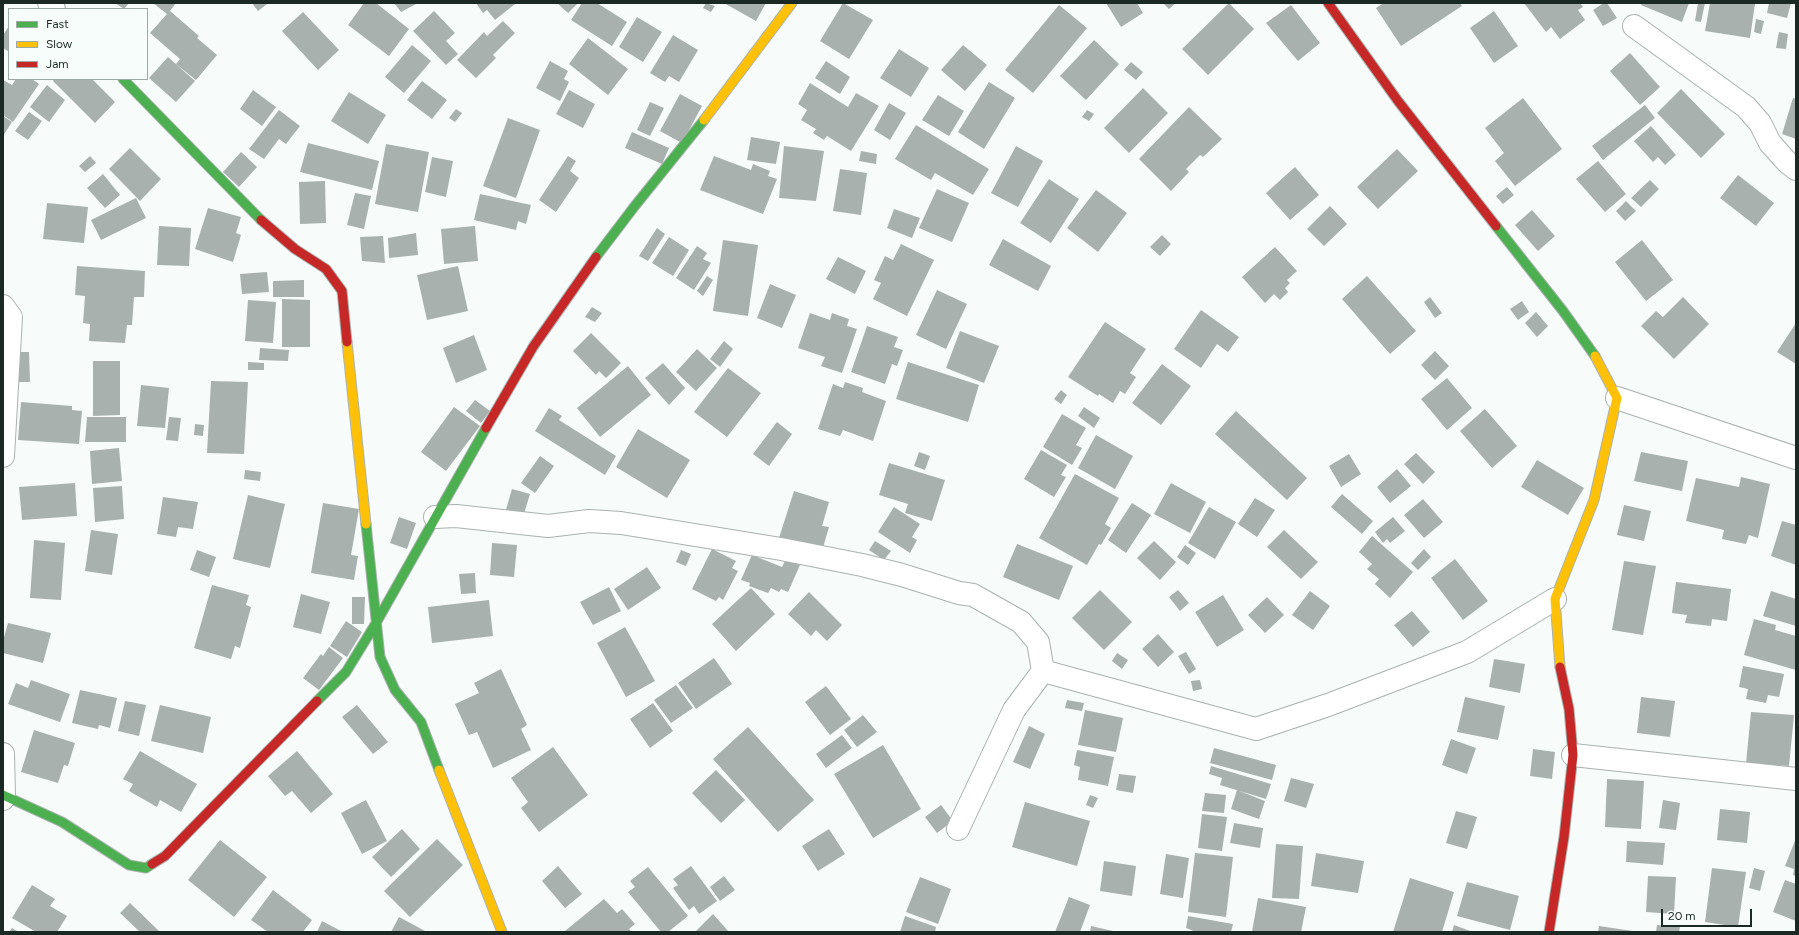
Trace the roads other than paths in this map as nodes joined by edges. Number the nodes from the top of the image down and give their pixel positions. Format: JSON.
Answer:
{"nodes":[{"id":1,"x":792,"y":3,"type":"edge"},
{"id":2,"x":1328,"y":3,"type":"edge"},
{"id":3,"x":1634,"y":26,"type":"dead end"},
{"id":4,"x":124,"y":80,"type":"edge"},
{"id":5,"x":1796,"y":169,"type":"edge"},
{"id":6,"x":3,"y":306,"type":"edge"},
{"id":7,"x":1617,"y":398,"type":"junction"},
{"id":8,"x":3,"y":456,"type":"edge"},
{"id":9,"x":1796,"y":458,"type":"edge"},
{"id":10,"x":435,"y":517,"type":"junction"},
{"id":11,"x":1555,"y":599,"type":"junction"},
{"id":12,"x":376,"y":623,"type":"junction"},
{"id":13,"x":1043,"y":671,"type":"junction"},
{"id":14,"x":3,"y":754,"type":"edge"},
{"id":15,"x":1573,"y":756,"type":"junction"},
{"id":16,"x":1796,"y":779,"type":"edge"},
{"id":17,"x":3,"y":796,"type":"edge"},
{"id":18,"x":958,"y":829,"type":"dead end"},
{"id":19,"x":502,"y":932,"type":"edge"},
{"id":20,"x":1548,"y":932,"type":"edge"}],
"edges":[{"from":1,"to":10,"type":"street"},
{"from":2,"to":7,"type":"street"},
{"from":3,"to":5,"type":"street"},
{"from":4,"to":12,"type":"street"},
{"from":6,"to":8,"type":"street"},
{"from":7,"to":9,"type":"street"},
{"from":7,"to":11,"type":"street"},
{"from":10,"to":12,"type":"street"},
{"from":10,"to":13,"type":"street"},
{"from":11,"to":13,"type":"street"},
{"from":11,"to":15,"type":"street"},
{"from":12,"to":17,"type":"street"},
{"from":12,"to":19,"type":"street"},
{"from":13,"to":18,"type":"street"},
{"from":14,"to":17,"type":"street"},
{"from":15,"to":16,"type":"street"},
{"from":15,"to":20,"type":"street"}]}
